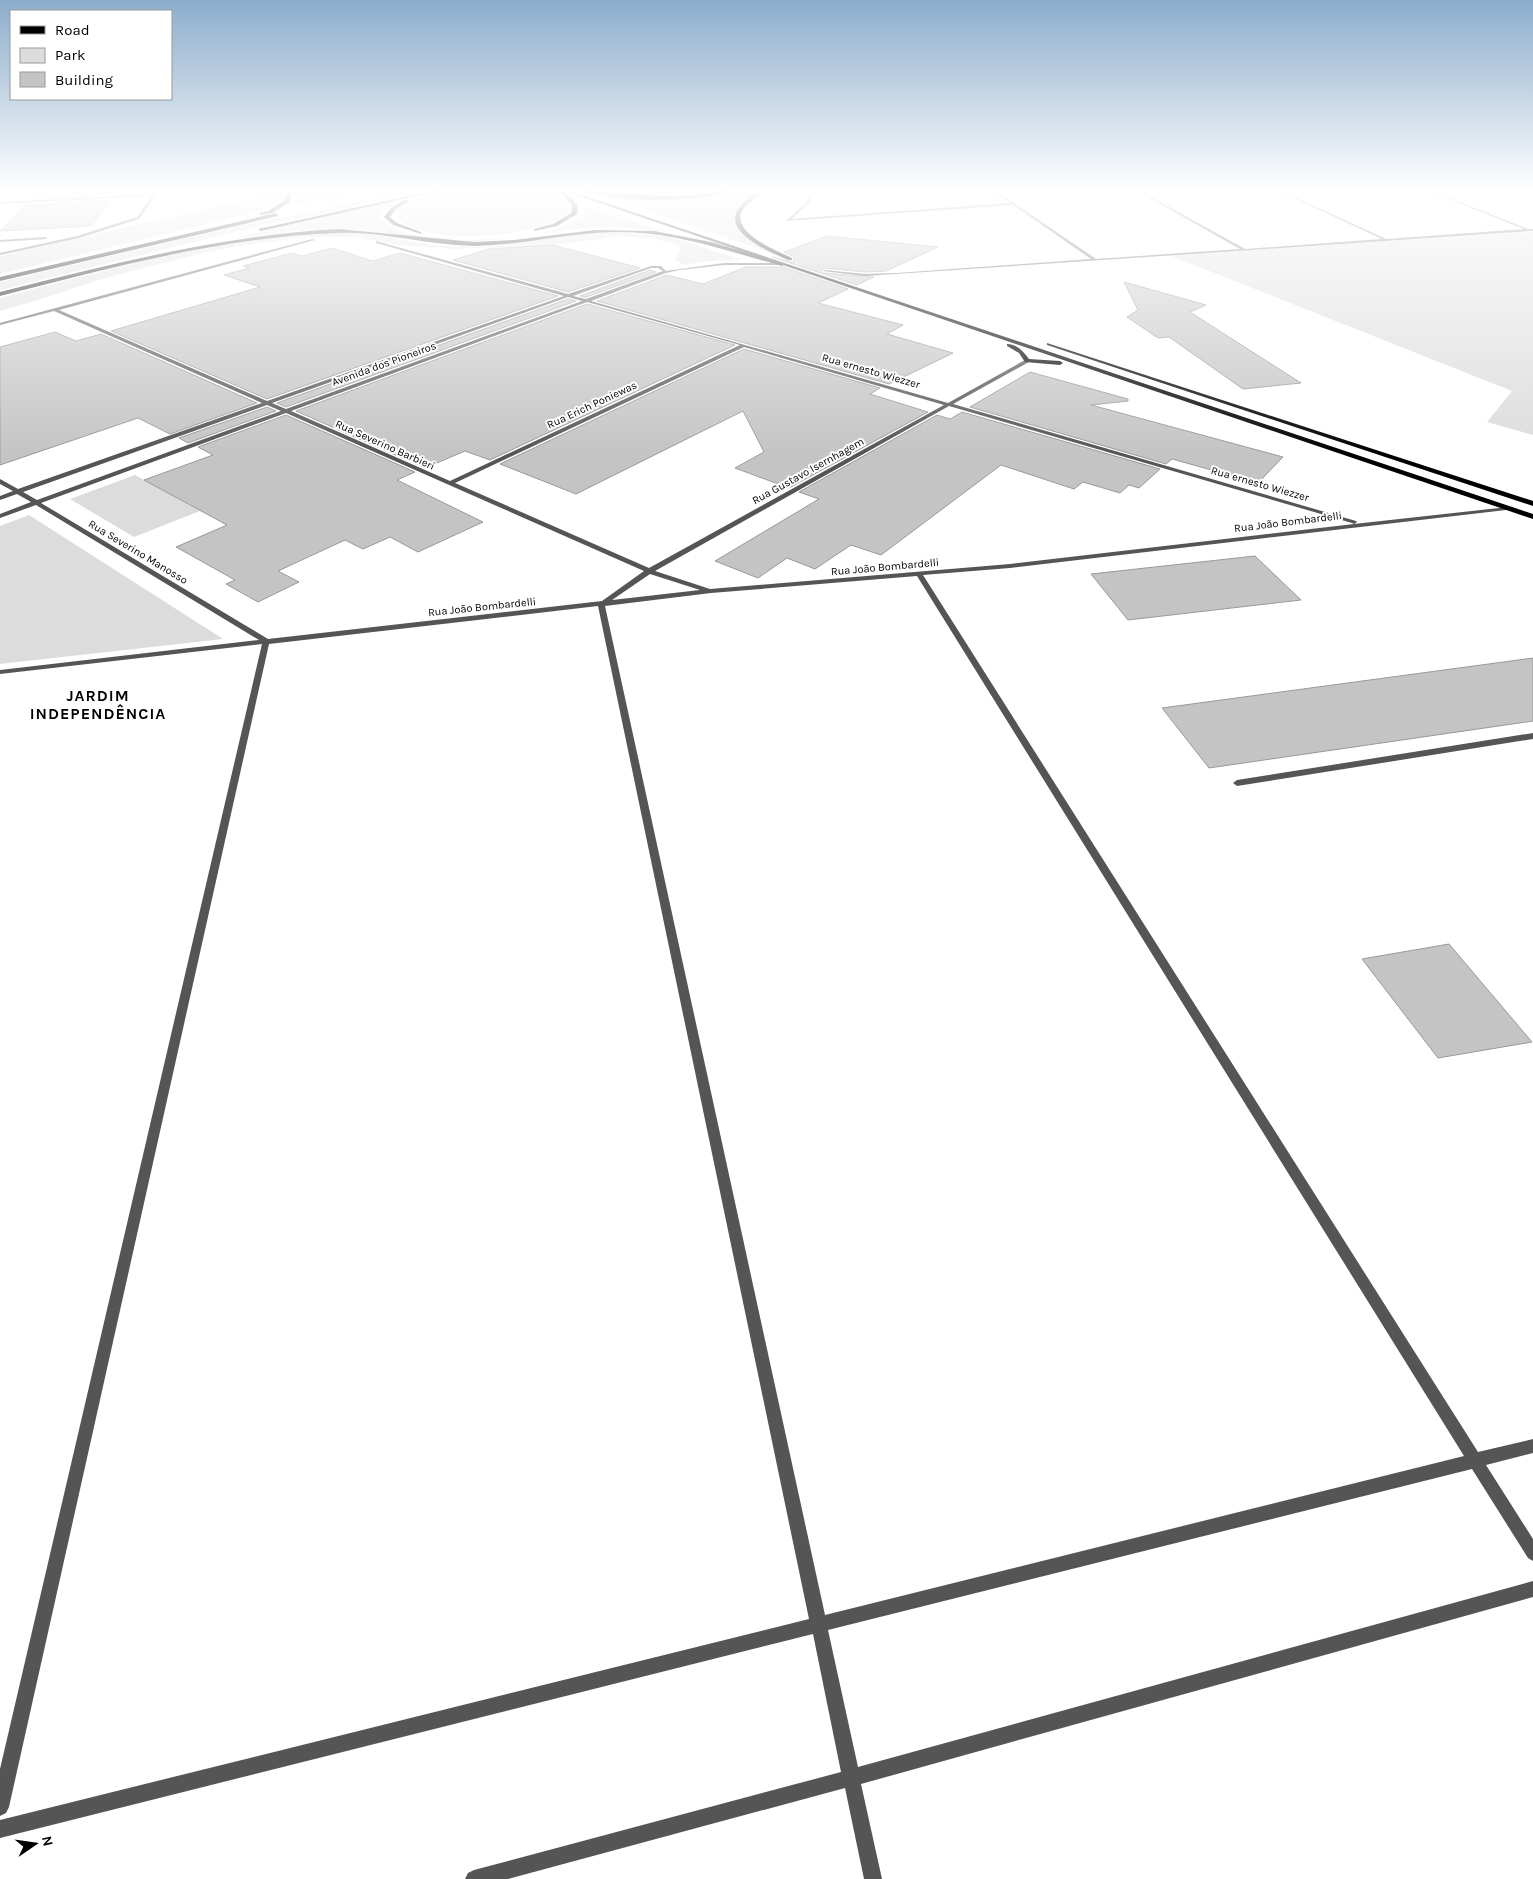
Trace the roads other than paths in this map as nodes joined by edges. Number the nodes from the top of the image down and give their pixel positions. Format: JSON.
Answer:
{"nodes":[{"id":1,"x":63,"y":278,"type":"edge"},
{"id":2,"x":172,"y":278,"type":"edge"},
{"id":3,"x":508,"y":278,"type":"edge"},
{"id":4,"x":619,"y":278,"type":"edge"},
{"id":5,"x":650,"y":278,"type":"edge"},
{"id":6,"x":823,"y":278,"type":"edge"},
{"id":7,"x":845,"y":278,"type":"edge"},
{"id":8,"x":891,"y":293,"type":"dead end"},
{"id":9,"x":0,"y":294,"type":"edge"},
{"id":10,"x":571,"y":295,"type":"junction"},
{"id":11,"x":588,"y":300,"type":"junction"},
{"id":12,"x":54,"y":309,"type":"junction"},
{"id":13,"x":0,"y":324,"type":"edge"},
{"id":14,"x":468,"y":332,"type":"junction"},
{"id":15,"x":985,"y":332,"type":"junction"},
{"id":16,"x":485,"y":338,"type":"junction"},
{"id":17,"x":1042,"y":342,"type":"dead end"},
{"id":18,"x":744,"y":344,"type":"junction"},
{"id":19,"x":1027,"y":361,"type":"junction"},
{"id":20,"x":1083,"y":365,"type":"junction"},
{"id":21,"x":362,"y":370,"type":"junction"},
{"id":22,"x":381,"y":376,"type":"junction"},
{"id":23,"x":268,"y":403,"type":"junction"},
{"id":24,"x":949,"y":404,"type":"junction"},
{"id":25,"x":286,"y":411,"type":"junction"},
{"id":26,"x":0,"y":481,"type":"edge"},
{"id":27,"x":449,"y":484,"type":"junction"},
{"id":28,"x":18,"y":492,"type":"junction"},
{"id":29,"x":0,"y":498,"type":"edge"},
{"id":30,"x":36,"y":502,"type":"junction"},
{"id":31,"x":1533,"y":504,"type":"edge"},
{"id":32,"x":1506,"y":508,"type":"junction"},
{"id":33,"x":0,"y":516,"type":"edge"},
{"id":34,"x":1533,"y":517,"type":"edge"},
{"id":35,"x":1359,"y":524,"type":"junction"},
{"id":36,"x":649,"y":571,"type":"junction"},
{"id":37,"x":919,"y":574,"type":"junction"},
{"id":38,"x":711,"y":592,"type":"junction"},
{"id":39,"x":601,"y":605,"type":"junction"},
{"id":40,"x":266,"y":641,"type":"junction"},
{"id":41,"x":0,"y":672,"type":"edge"},
{"id":42,"x":1533,"y":736,"type":"edge"},
{"id":43,"x":1237,"y":783,"type":"dead end"},
{"id":44,"x":1533,"y":1446,"type":"edge"},
{"id":45,"x":1475,"y":1461,"type":"junction"},
{"id":46,"x":1533,"y":1553,"type":"edge"},
{"id":47,"x":1533,"y":1589,"type":"edge"},
{"id":48,"x":819,"y":1625,"type":"junction"},
{"id":49,"x":851,"y":1778,"type":"junction"},
{"id":50,"x":0,"y":1807,"type":"edge"},
{"id":51,"x":0,"y":1829,"type":"edge"},
{"id":52,"x":474,"y":1879,"type":"edge"},
{"id":53,"x":873,"y":1879,"type":"edge"}],
"edges":[{"from":1,"to":9,"type":"highway"},
{"from":2,"to":12,"type":"street"},
{"from":3,"to":10,"type":"street","name":"Rua ernesto Wiezzer"},
{"from":4,"to":10,"type":"street"},
{"from":5,"to":11,"type":"street","name":"Avenida dos Pioneiros"},
{"from":6,"to":15,"type":"main road"},
{"from":7,"to":8,"type":"main road"},
{"from":10,"to":11,"type":"street","name":"Rua ernesto Wiezzer"},
{"from":10,"to":14,"type":"street"},
{"from":11,"to":16,"type":"street","name":"Avenida dos Pioneiros"},
{"from":11,"to":18,"type":"street","name":"Rua ernesto Wiezzer"},
{"from":12,"to":13,"type":"street"},
{"from":12,"to":23,"type":"street","name":"Rua Severino Barbieri"},
{"from":14,"to":16,"type":"street"},
{"from":14,"to":21,"type":"street"},
{"from":15,"to":19,"type":"main road"},
{"from":15,"to":20,"type":"main road"},
{"from":16,"to":22,"type":"street","name":"Avenida dos Pioneiros"},
{"from":17,"to":31,"type":"main road"},
{"from":18,"to":24,"type":"street","name":"Rua ernesto Wiezzer"},
{"from":18,"to":27,"type":"street","name":"Rua Erich Poniewas"},
{"from":19,"to":20,"type":"main road"},
{"from":19,"to":24,"type":"street","name":"Rua Gustavo Isernhagem"},
{"from":20,"to":32,"type":"main road"},
{"from":21,"to":22,"type":"street"},
{"from":21,"to":23,"type":"street"},
{"from":22,"to":25,"type":"street","name":"Avenida dos Pioneiros"},
{"from":23,"to":25,"type":"street","name":"Rua Severino Barbieri"},
{"from":23,"to":28,"type":"street"},
{"from":24,"to":35,"type":"street","name":"Rua ernesto Wiezzer"},
{"from":24,"to":36,"type":"street","name":"Rua Gustavo Isernhagem"},
{"from":25,"to":27,"type":"street","name":"Rua Severino Barbieri"},
{"from":25,"to":30,"type":"street","name":"Avenida dos Pioneiros"},
{"from":26,"to":28,"type":"street","name":"Rua Severino Manosso"},
{"from":27,"to":36,"type":"street","name":"Rua Severino Barbieri"},
{"from":28,"to":29,"type":"street"},
{"from":28,"to":30,"type":"street","name":"Rua Severino Manosso"},
{"from":30,"to":33,"type":"street","name":"Avenida dos Pioneiros"},
{"from":30,"to":40,"type":"street","name":"Rua Severino Manosso"},
{"from":32,"to":34,"type":"main road"},
{"from":32,"to":35,"type":"street","name":"Rua João Bombardelli"},
{"from":35,"to":37,"type":"street","name":"Rua João Bombardelli"},
{"from":36,"to":38,"type":"street","name":"Rua Severino Barbieri"},
{"from":36,"to":39,"type":"street","name":"Rua Gustavo Isernhagem"},
{"from":37,"to":38,"type":"street","name":"Rua João Bombardelli"},
{"from":37,"to":45,"type":"street"},
{"from":38,"to":39,"type":"street","name":"Rua João Bombardelli"},
{"from":39,"to":40,"type":"street","name":"Rua João Bombardelli"},
{"from":39,"to":48,"type":"street"},
{"from":40,"to":41,"type":"street","name":"Rua João Bombardelli"},
{"from":40,"to":50,"type":"street"},
{"from":42,"to":43,"type":"street"},
{"from":44,"to":45,"type":"street"},
{"from":45,"to":46,"type":"street"},
{"from":45,"to":48,"type":"street"},
{"from":47,"to":49,"type":"street"},
{"from":48,"to":49,"type":"street"},
{"from":48,"to":51,"type":"street"},
{"from":49,"to":52,"type":"street"},
{"from":49,"to":53,"type":"street"}]}
